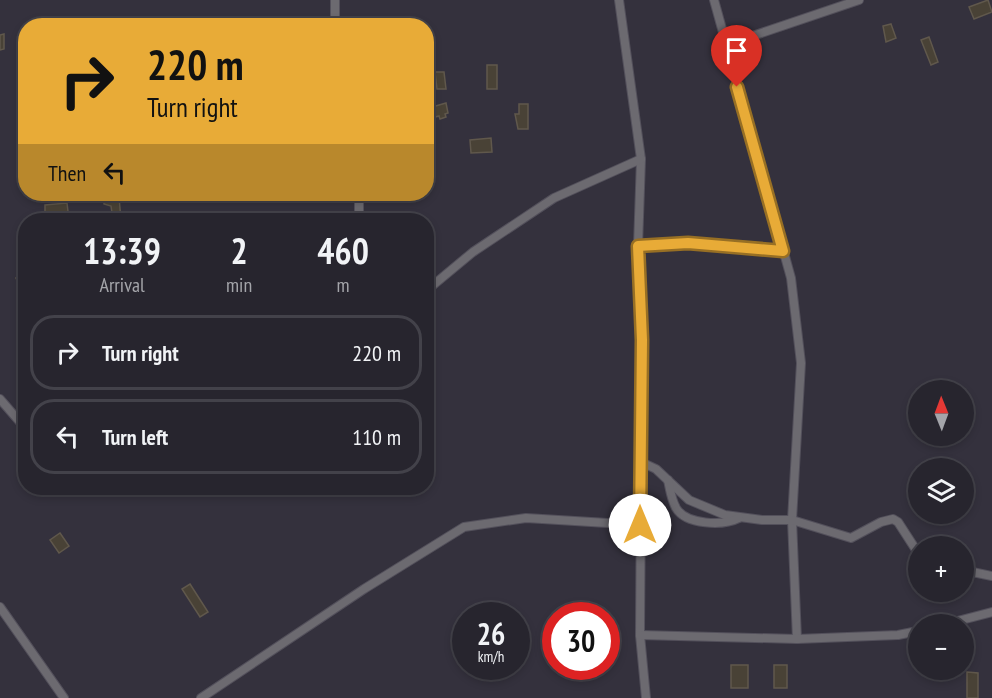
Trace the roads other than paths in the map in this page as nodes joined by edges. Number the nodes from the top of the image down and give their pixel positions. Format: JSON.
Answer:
{"nodes":[{"id":1,"x":335,"y":0,"type":"edge"},
{"id":2,"x":619,"y":0,"type":"edge"},
{"id":3,"x":714,"y":0,"type":"edge"},
{"id":4,"x":859,"y":0,"type":"edge"},
{"id":5,"x":335,"y":18,"type":"edge"},
{"id":6,"x":726,"y":45,"type":"junction"},
{"id":7,"x":641,"y":159,"type":"junction"},
{"id":8,"x":638,"y":246,"type":"junction"},
{"id":9,"x":783,"y":251,"type":"junction"},
{"id":10,"x":434,"y":284,"type":"edge"},
{"id":11,"x":0,"y":399,"type":"edge"},
{"id":12,"x":18,"y":420,"type":"edge"},
{"id":13,"x":641,"y":462,"type":"junction"},
{"id":14,"x":668,"y":478,"type":"junction"},
{"id":15,"x":739,"y":518,"type":"junction"},
{"id":16,"x":792,"y":520,"type":"junction"},
{"id":17,"x":640,"y":525,"type":"junction"},
{"id":18,"x":908,"y":538,"type":"edge"},
{"id":19,"x":974,"y":572,"type":"edge"},
{"id":20,"x":992,"y":576,"type":"edge"},
{"id":21,"x":0,"y":607,"type":"edge"},
{"id":22,"x":992,"y":612,"type":"edge"},
{"id":23,"x":974,"y":617,"type":"edge"},
{"id":24,"x":908,"y":633,"type":"edge"},
{"id":25,"x":640,"y":635,"type":"junction"},
{"id":26,"x":796,"y":639,"type":"junction"},
{"id":27,"x":64,"y":698,"type":"edge"},
{"id":28,"x":201,"y":698,"type":"edge"},
{"id":29,"x":646,"y":698,"type":"edge"}],
"edges":[{"from":1,"to":5,"type":"street"},
{"from":2,"to":7,"type":"street"},
{"from":3,"to":6,"type":"street"},
{"from":4,"to":6,"type":"street"},
{"from":6,"to":9,"type":"street"},
{"from":7,"to":8,"type":"street"},
{"from":7,"to":10,"type":"street"},
{"from":8,"to":9,"type":"street"},
{"from":8,"to":13,"type":"street"},
{"from":9,"to":16,"type":"street"},
{"from":11,"to":12,"type":"street"},
{"from":13,"to":14,"type":"street"},
{"from":13,"to":17,"type":"street"},
{"from":14,"to":15,"type":"street"},
{"from":14,"to":15,"type":"street"},
{"from":15,"to":16,"type":"street"},
{"from":16,"to":18,"type":"street"},
{"from":16,"to":26,"type":"street"},
{"from":17,"to":25,"type":"street"},
{"from":17,"to":28,"type":"street"},
{"from":19,"to":20,"type":"street"},
{"from":21,"to":27,"type":"street"},
{"from":22,"to":23,"type":"street"},
{"from":24,"to":26,"type":"street"},
{"from":25,"to":26,"type":"street"},
{"from":25,"to":29,"type":"street"}]}
